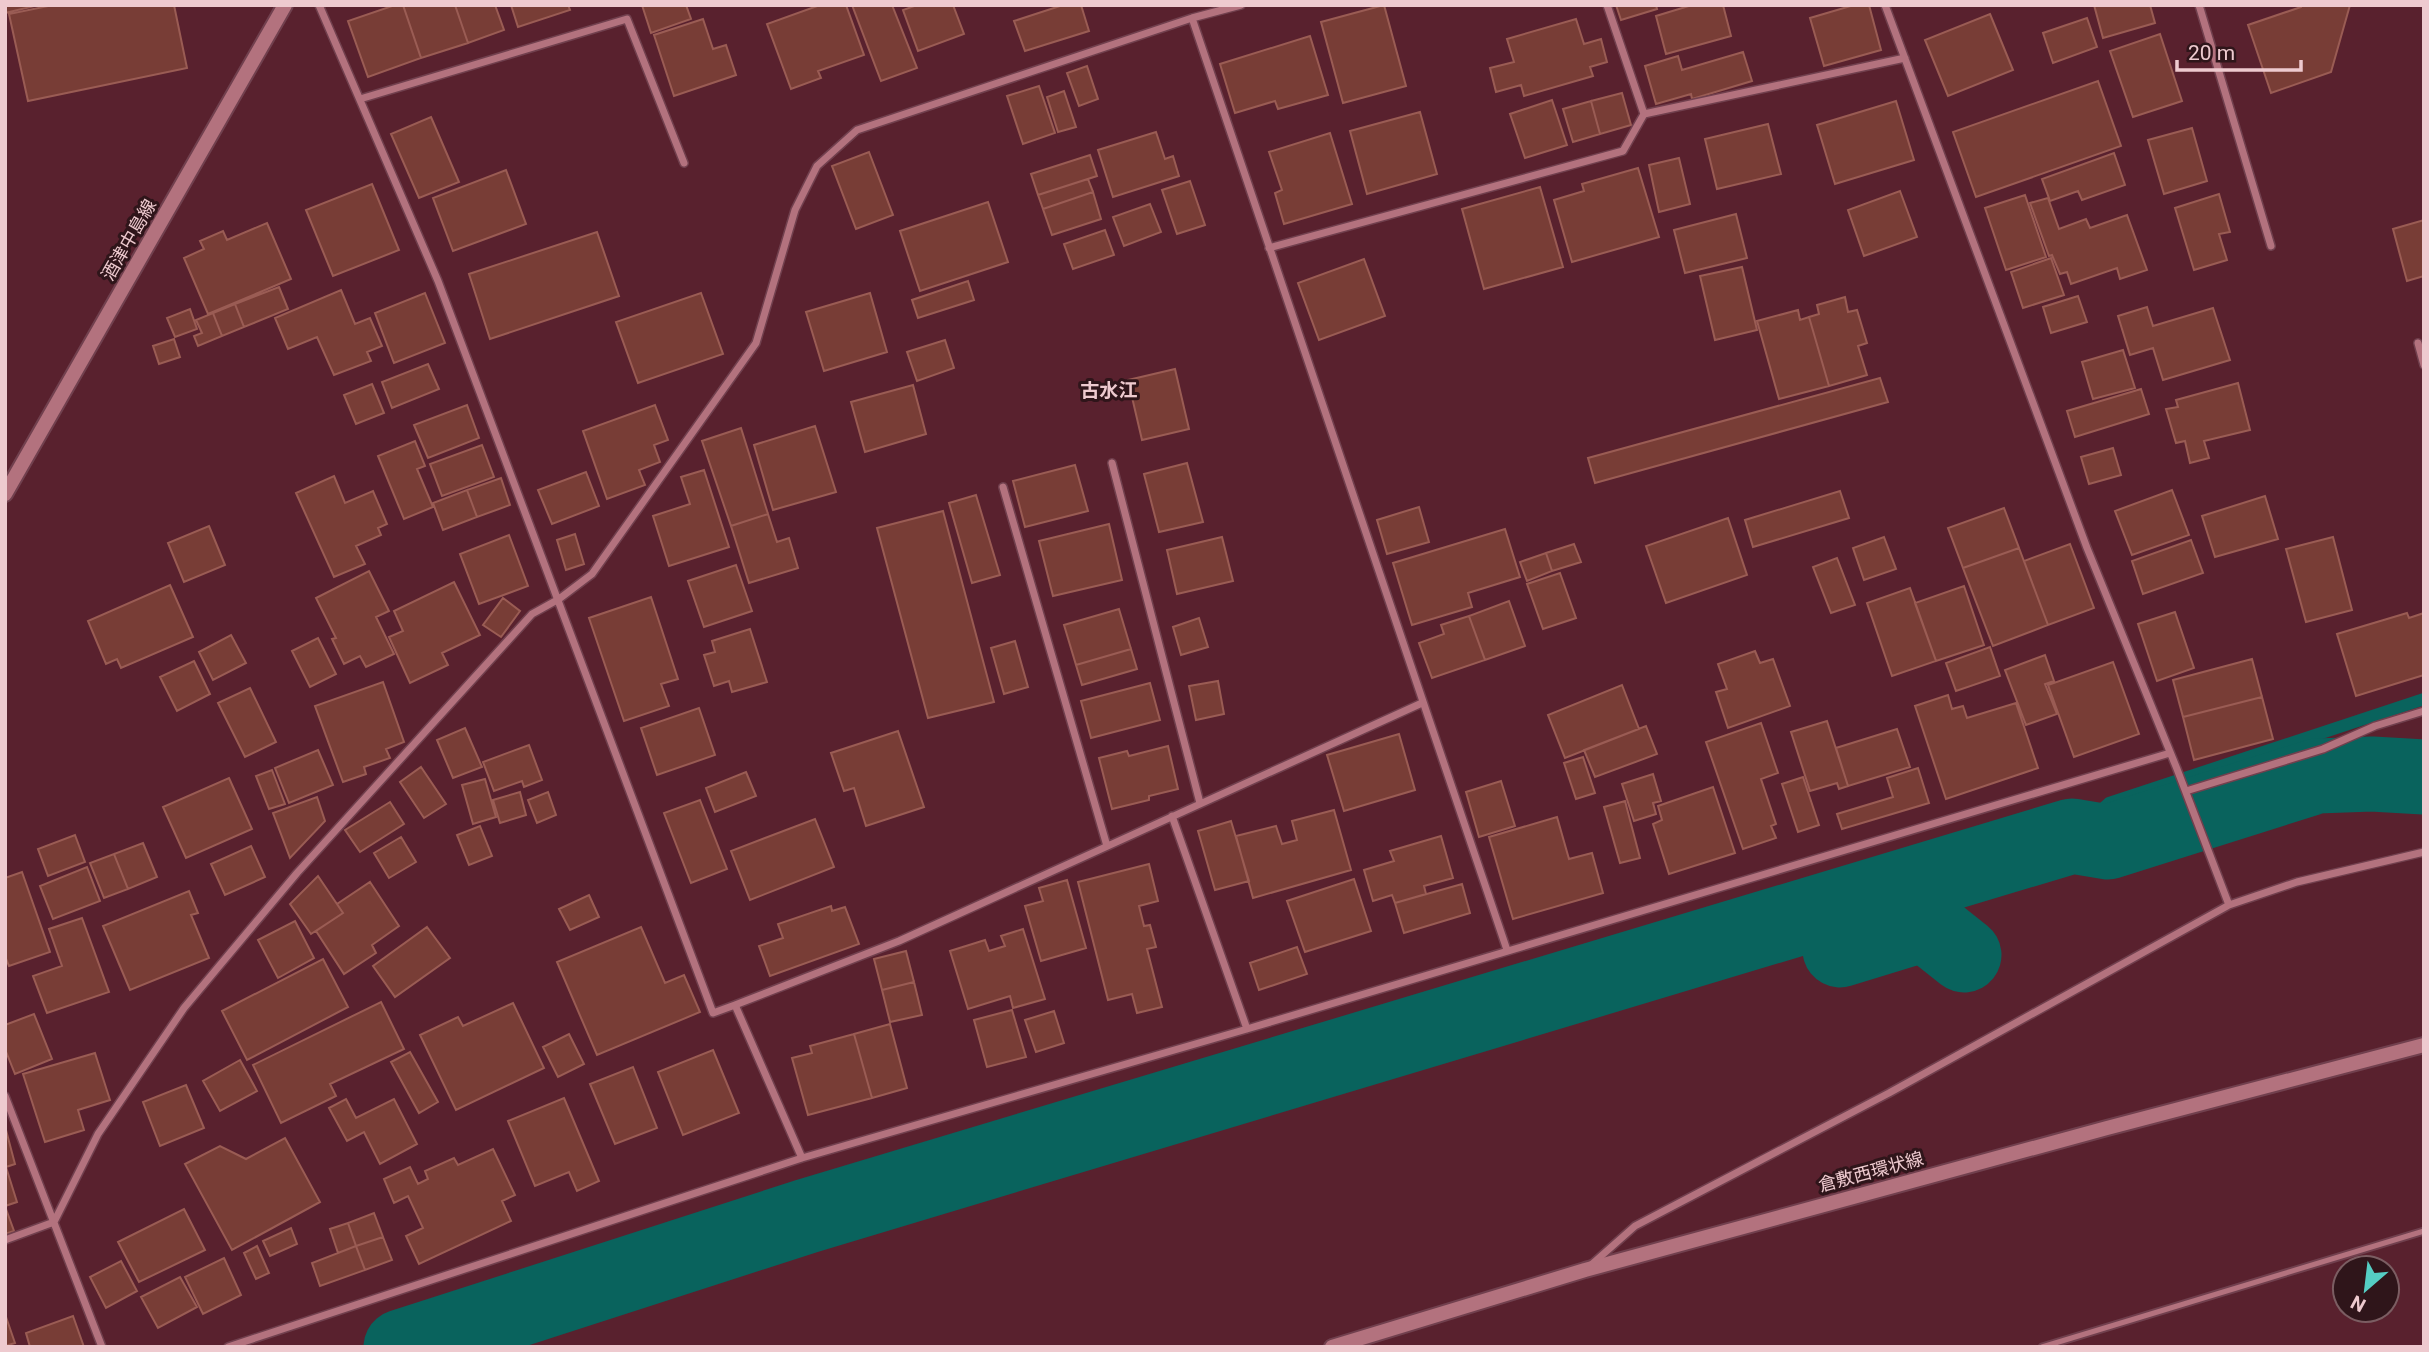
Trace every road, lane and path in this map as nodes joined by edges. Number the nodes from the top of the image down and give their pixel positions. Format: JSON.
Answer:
{"nodes":[{"id":1,"x":285,"y":5,"type":"edge"},
{"id":2,"x":319,"y":5,"type":"edge"},
{"id":3,"x":1241,"y":5,"type":"edge"},
{"id":4,"x":1607,"y":5,"type":"edge"},
{"id":5,"x":1885,"y":5,"type":"edge"},
{"id":6,"x":2199,"y":5,"type":"edge"},
{"id":7,"x":1192,"y":18,"type":"junction"},
{"id":8,"x":1905,"y":58,"type":"junction"},
{"id":9,"x":360,"y":99,"type":"junction"},
{"id":10,"x":1644,"y":114,"type":"junction"},
{"id":11,"x":684,"y":163,"type":"dead end"},
{"id":12,"x":2271,"y":246,"type":"dead end"},
{"id":13,"x":1269,"y":248,"type":"junction"},
{"id":14,"x":2418,"y":343,"type":"dead end"},
{"id":15,"x":2424,"y":365,"type":"edge"},
{"id":16,"x":1112,"y":463,"type":"dead end"},
{"id":17,"x":1003,"y":487,"type":"dead end"},
{"id":18,"x":5,"y":494,"type":"edge"},
{"id":19,"x":559,"y":599,"type":"junction"},
{"id":20,"x":1422,"y":703,"type":"junction"},
{"id":21,"x":2424,"y":711,"type":"edge"},
{"id":22,"x":2170,"y":753,"type":"junction"},
{"id":23,"x":2186,"y":791,"type":"junction"},
{"id":24,"x":1200,"y":803,"type":"junction"},
{"id":25,"x":1172,"y":816,"type":"junction"},
{"id":26,"x":1107,"y":846,"type":"junction"},
{"id":27,"x":2424,"y":852,"type":"edge"},
{"id":28,"x":2228,"y":905,"type":"junction"},
{"id":29,"x":1507,"y":950,"type":"junction"},
{"id":30,"x":735,"y":1005,"type":"junction"},
{"id":31,"x":1247,"y":1029,"type":"junction"},
{"id":32,"x":2424,"y":1045,"type":"edge"},
{"id":33,"x":5,"y":1096,"type":"edge"},
{"id":34,"x":802,"y":1158,"type":"junction"},
{"id":35,"x":54,"y":1222,"type":"junction"},
{"id":36,"x":2424,"y":1231,"type":"edge"},
{"id":37,"x":5,"y":1240,"type":"edge"},
{"id":38,"x":1585,"y":1270,"type":"junction"},
{"id":39,"x":102,"y":1347,"type":"edge"},
{"id":40,"x":228,"y":1347,"type":"edge"},
{"id":41,"x":1332,"y":1347,"type":"edge"},
{"id":42,"x":2042,"y":1347,"type":"edge"}],
"edges":[{"from":1,"to":18,"type":"main road","name":"酒津中島線"},
{"from":2,"to":9,"type":"street"},
{"from":3,"to":7,"type":"street"},
{"from":4,"to":10,"type":"street"},
{"from":5,"to":8,"type":"street"},
{"from":6,"to":12,"type":"street"},
{"from":7,"to":13,"type":"street"},
{"from":7,"to":19,"type":"street"},
{"from":8,"to":10,"type":"street"},
{"from":8,"to":22,"type":"street"},
{"from":9,"to":11,"type":"street"},
{"from":9,"to":19,"type":"street"},
{"from":10,"to":13,"type":"street"},
{"from":13,"to":20,"type":"street"},
{"from":14,"to":15,"type":"street"},
{"from":16,"to":24,"type":"street"},
{"from":17,"to":26,"type":"street"},
{"from":19,"to":30,"type":"street"},
{"from":19,"to":35,"type":"street"},
{"from":20,"to":24,"type":"street"},
{"from":20,"to":29,"type":"street"},
{"from":21,"to":23,"type":"street"},
{"from":22,"to":23,"type":"street"},
{"from":22,"to":29,"type":"street"},
{"from":23,"to":28,"type":"street"},
{"from":24,"to":25,"type":"street"},
{"from":25,"to":26,"type":"street"},
{"from":25,"to":31,"type":"street"},
{"from":26,"to":30,"type":"street"},
{"from":27,"to":28,"type":"street"},
{"from":28,"to":38,"type":"street"},
{"from":29,"to":31,"type":"street"},
{"from":30,"to":34,"type":"street"},
{"from":31,"to":34,"type":"street"},
{"from":32,"to":38,"type":"main road","name":"倉敷西環状線"},
{"from":33,"to":35,"type":"street"},
{"from":34,"to":40,"type":"street"},
{"from":35,"to":37,"type":"street"},
{"from":35,"to":39,"type":"street"},
{"from":36,"to":42,"type":"lane"},
{"from":38,"to":41,"type":"main road","name":"倉敷西環状線"}]}
